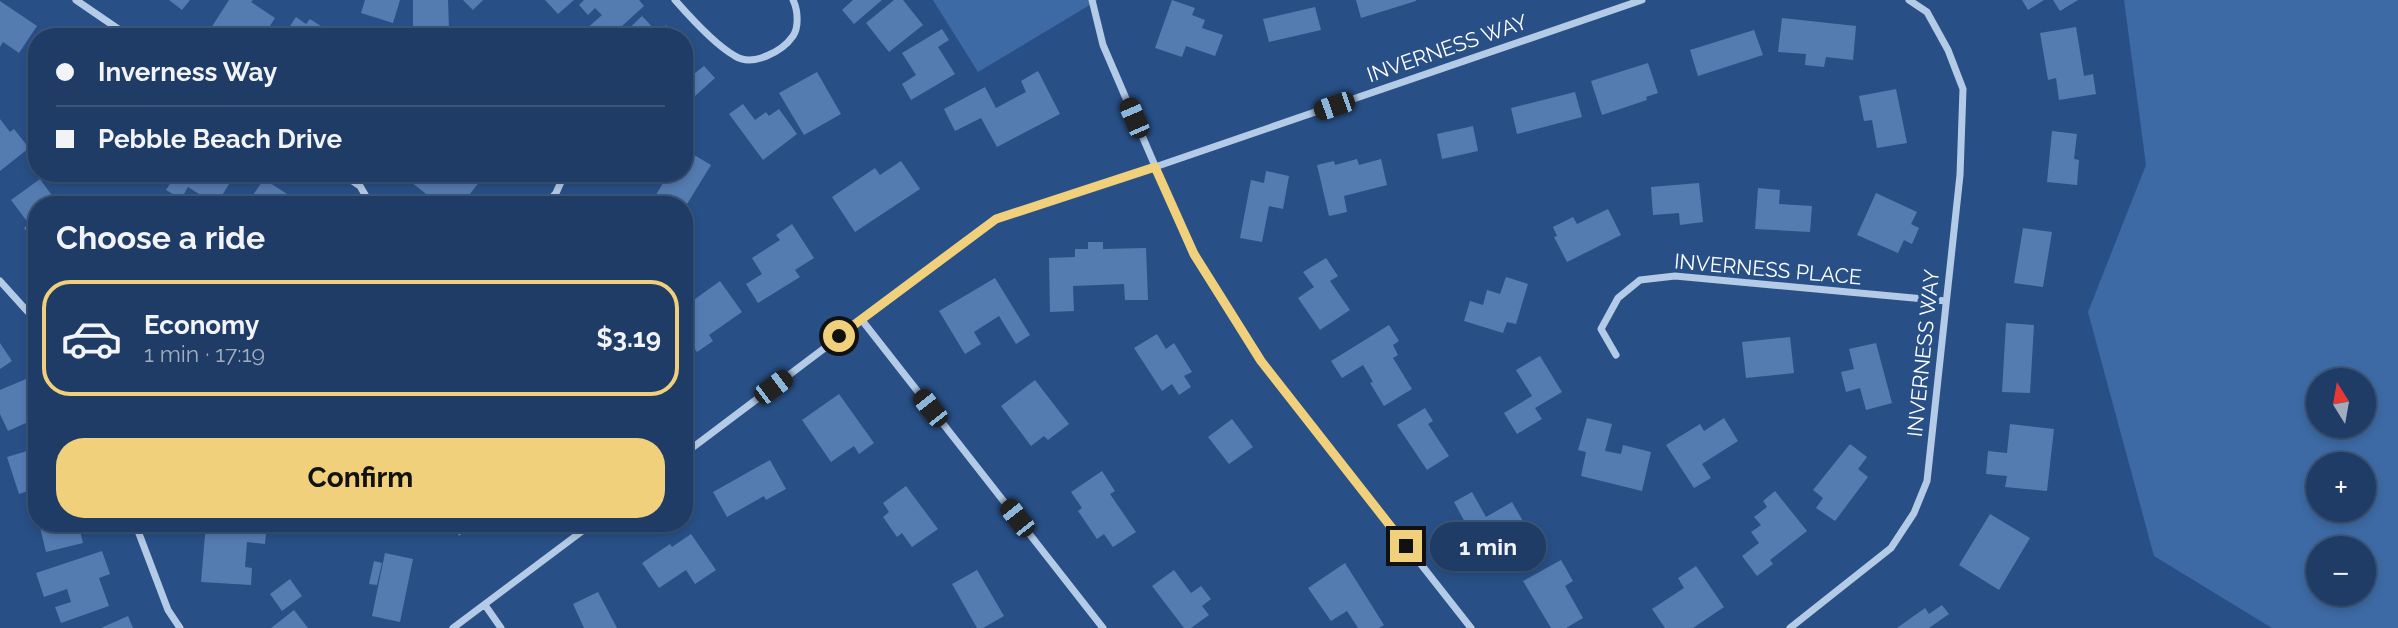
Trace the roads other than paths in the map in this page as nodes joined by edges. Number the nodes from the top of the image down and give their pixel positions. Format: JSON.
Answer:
{"nodes":[{"id":1,"x":76,"y":0,"type":"edge"},
{"id":2,"x":675,"y":0,"type":"edge"},
{"id":3,"x":793,"y":0,"type":"edge"},
{"id":4,"x":1092,"y":0,"type":"edge"},
{"id":5,"x":1642,"y":0,"type":"edge"},
{"id":6,"x":1909,"y":0,"type":"edge"},
{"id":7,"x":117,"y":28,"type":"edge"},
{"id":8,"x":1155,"y":167,"type":"junction"},
{"id":9,"x":353,"y":182,"type":"edge"},
{"id":10,"x":365,"y":196,"type":"edge"},
{"id":11,"x":0,"y":281,"type":"edge"},
{"id":12,"x":1946,"y":301,"type":"junction"},
{"id":13,"x":28,"y":312,"type":"edge"},
{"id":14,"x":861,"y":319,"type":"junction"},
{"id":15,"x":1616,"y":355,"type":"dead end"},
{"id":16,"x":693,"y":447,"type":"edge"},
{"id":17,"x":138,"y":532,"type":"edge"},
{"id":18,"x":581,"y":532,"type":"edge"},
{"id":19,"x":485,"y":605,"type":"junction"},
{"id":20,"x":180,"y":628,"type":"edge"},
{"id":21,"x":453,"y":628,"type":"edge"},
{"id":22,"x":501,"y":628,"type":"edge"},
{"id":23,"x":1103,"y":628,"type":"edge"},
{"id":24,"x":1471,"y":628,"type":"edge"},
{"id":25,"x":1790,"y":628,"type":"edge"}],
"edges":[{"from":1,"to":7,"type":"street"},
{"from":2,"to":3,"type":"street"},
{"from":4,"to":8,"type":"street"},
{"from":5,"to":8,"type":"street","name":"INVERNESS WAY"},
{"from":6,"to":12,"type":"street","name":"INVERNESS WAY"},
{"from":8,"to":14,"type":"street","name":"INVERNESS WAY"},
{"from":8,"to":24,"type":"street"},
{"from":9,"to":10,"type":"street"},
{"from":11,"to":13,"type":"street"},
{"from":12,"to":15,"type":"street","name":"INVERNESS PLACE"},
{"from":12,"to":25,"type":"street","name":"INVERNESS WAY"},
{"from":14,"to":16,"type":"street","name":"INVERNESS WAY"},
{"from":14,"to":23,"type":"street"},
{"from":17,"to":20,"type":"street"},
{"from":18,"to":19,"type":"street"},
{"from":19,"to":21,"type":"street"},
{"from":19,"to":22,"type":"street"}]}
